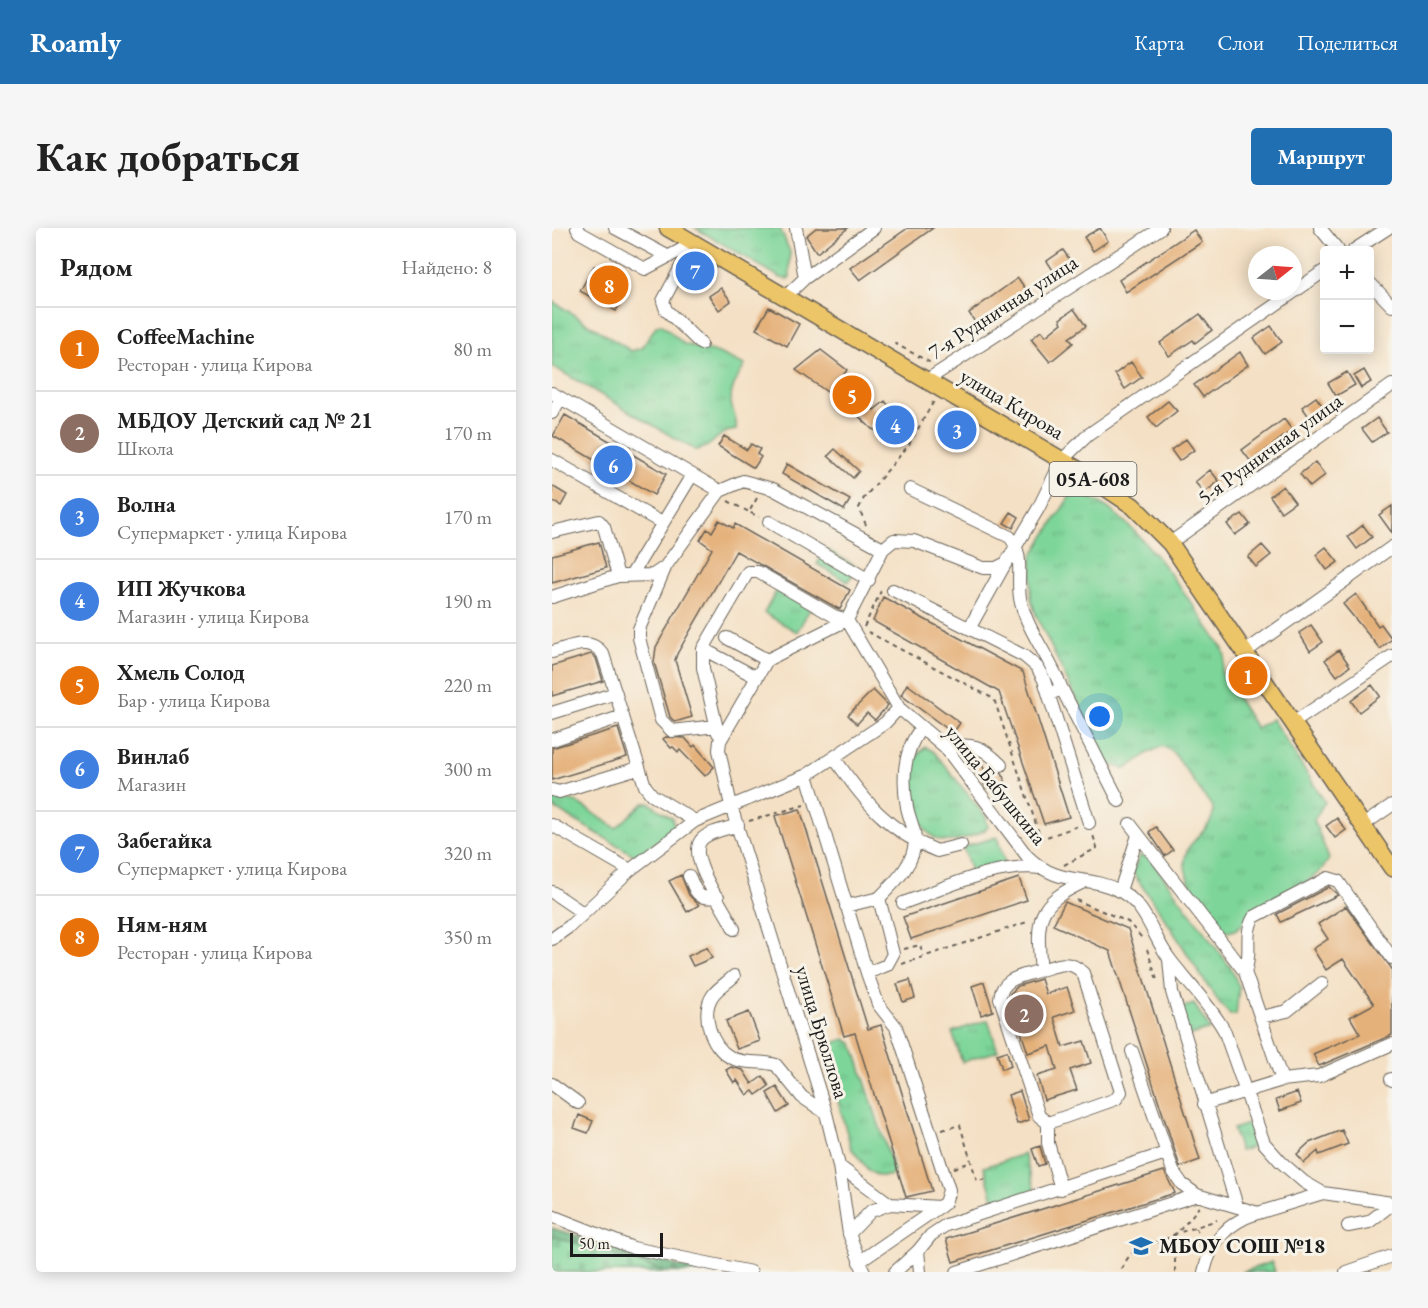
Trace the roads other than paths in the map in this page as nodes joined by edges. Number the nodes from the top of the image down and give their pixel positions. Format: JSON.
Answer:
{"nodes":[{"id":1,"x":577,"y":228,"type":"edge"},
{"id":2,"x":615,"y":228,"type":"edge"},
{"id":3,"x":668,"y":228,"type":"edge"},
{"id":4,"x":795,"y":228,"type":"edge"},
{"id":5,"x":874,"y":228,"type":"edge"},
{"id":6,"x":1161,"y":228,"type":"edge"},
{"id":7,"x":1320,"y":228,"type":"edge"},
{"id":8,"x":1388,"y":228,"type":"edge"},
{"id":9,"x":694,"y":243,"type":"junction"},
{"id":10,"x":1335,"y":246,"type":"edge"},
{"id":11,"x":1360,"y":246,"type":"edge"},
{"id":12,"x":669,"y":257,"type":"junction"},
{"id":13,"x":1320,"y":274,"type":"edge"},
{"id":14,"x":805,"y":278,"type":"junction"},
{"id":15,"x":1374,"y":287,"type":"edge"},
{"id":16,"x":784,"y":297,"type":"junction"},
{"id":17,"x":1392,"y":306,"type":"edge"},
{"id":18,"x":701,"y":344,"type":"dead end"},
{"id":19,"x":933,"y":384,"type":"junction"},
{"id":20,"x":1392,"y":386,"type":"edge"},
{"id":21,"x":556,"y":396,"type":"edge"},
{"id":22,"x":552,"y":413,"type":"edge"},
{"id":23,"x":552,"y":460,"type":"edge"},
{"id":24,"x":1062,"y":460,"type":"junction"},
{"id":25,"x":692,"y":475,"type":"junction"},
{"id":26,"x":910,"y":489,"type":"dead end"},
{"id":27,"x":719,"y":493,"type":"junction"},
{"id":28,"x":769,"y":522,"type":"road end"},
{"id":29,"x":662,"y":523,"type":"junction"},
{"id":30,"x":552,"y":532,"type":"edge"},
{"id":31,"x":1170,"y":543,"type":"junction"},
{"id":32,"x":1017,"y":545,"type":"junction"},
{"id":33,"x":1392,"y":547,"type":"edge"},
{"id":34,"x":883,"y":549,"type":"junction"},
{"id":35,"x":1006,"y":563,"type":"junction"},
{"id":36,"x":665,"y":567,"type":"junction"},
{"id":37,"x":632,"y":574,"type":"junction"},
{"id":38,"x":618,"y":576,"type":"junction"},
{"id":39,"x":869,"y":580,"type":"junction"},
{"id":40,"x":888,"y":588,"type":"road end"},
{"id":41,"x":552,"y":597,"type":"edge"},
{"id":42,"x":847,"y":620,"type":"junction"},
{"id":43,"x":970,"y":627,"type":"junction"},
{"id":44,"x":727,"y":638,"type":"dead end"},
{"id":45,"x":703,"y":650,"type":"junction"},
{"id":46,"x":552,"y":652,"type":"edge"},
{"id":47,"x":1246,"y":654,"type":"junction"},
{"id":48,"x":1392,"y":656,"type":"edge"},
{"id":49,"x":767,"y":660,"type":"junction"},
{"id":50,"x":756,"y":677,"type":"junction"},
{"id":51,"x":1061,"y":687,"type":"junction"},
{"id":52,"x":616,"y":693,"type":"junction"},
{"id":53,"x":1049,"y":696,"type":"junction"},
{"id":54,"x":900,"y":708,"type":"junction"},
{"id":55,"x":552,"y":713,"type":"edge"},
{"id":56,"x":623,"y":716,"type":"junction"},
{"id":57,"x":1293,"y":723,"type":"junction"},
{"id":58,"x":716,"y":726,"type":"junction"},
{"id":59,"x":922,"y":728,"type":"junction"},
{"id":60,"x":552,"y":740,"type":"edge"},
{"id":61,"x":720,"y":741,"type":"junction"},
{"id":62,"x":945,"y":747,"type":"junction"},
{"id":63,"x":835,"y":759,"type":"junction"},
{"id":64,"x":1000,"y":765,"type":"dead end"},
{"id":65,"x":638,"y":768,"type":"junction"},
{"id":66,"x":807,"y":775,"type":"junction"},
{"id":67,"x":552,"y":790,"type":"edge"},
{"id":68,"x":1119,"y":801,"type":"dead end"},
{"id":69,"x":1392,"y":805,"type":"edge"},
{"id":70,"x":731,"y":806,"type":"junction"},
{"id":71,"x":695,"y":821,"type":"junction"},
{"id":72,"x":1089,"y":823,"type":"road end"},
{"id":73,"x":1130,"y":824,"type":"dead end"},
{"id":74,"x":552,"y":825,"type":"edge"},
{"id":75,"x":738,"y":825,"type":"junction"},
{"id":76,"x":1363,"y":825,"type":"junction"},
{"id":77,"x":1138,"y":835,"type":"junction"},
{"id":78,"x":915,"y":838,"type":"junction"},
{"id":79,"x":961,"y":845,"type":"dead end"},
{"id":80,"x":1389,"y":858,"type":"edge"},
{"id":81,"x":630,"y":870,"type":"junction"},
{"id":82,"x":1044,"y":871,"type":"junction"},
{"id":83,"x":688,"y":876,"type":"dead end"},
{"id":84,"x":1086,"y":881,"type":"junction"},
{"id":85,"x":1120,"y":891,"type":"junction"},
{"id":86,"x":552,"y":892,"type":"edge"},
{"id":87,"x":718,"y":897,"type":"junction"},
{"id":88,"x":879,"y":898,"type":"junction"},
{"id":89,"x":903,"y":903,"type":"dead end"},
{"id":90,"x":846,"y":906,"type":"junction"},
{"id":91,"x":583,"y":913,"type":"junction"},
{"id":92,"x":734,"y":929,"type":"dead end"},
{"id":93,"x":552,"y":939,"type":"edge"},
{"id":94,"x":1392,"y":958,"type":"edge"},
{"id":95,"x":1169,"y":959,"type":"junction"},
{"id":96,"x":1041,"y":970,"type":"junction"},
{"id":97,"x":1245,"y":972,"type":"junction"},
{"id":98,"x":867,"y":974,"type":"junction"},
{"id":99,"x":734,"y":976,"type":"dead end"},
{"id":100,"x":1322,"y":983,"type":"dead end"},
{"id":101,"x":1261,"y":1017,"type":"junction"},
{"id":102,"x":1392,"y":1044,"type":"edge"},
{"id":103,"x":1132,"y":1051,"type":"dead end"},
{"id":104,"x":1282,"y":1080,"type":"junction"},
{"id":105,"x":552,"y":1084,"type":"edge"},
{"id":106,"x":1246,"y":1090,"type":"junction"},
{"id":107,"x":578,"y":1103,"type":"dead end"},
{"id":108,"x":1204,"y":1104,"type":"junction"},
{"id":109,"x":826,"y":1113,"type":"junction"},
{"id":110,"x":1048,"y":1123,"type":"junction"},
{"id":111,"x":1166,"y":1153,"type":"junction"},
{"id":112,"x":839,"y":1166,"type":"junction"},
{"id":113,"x":1061,"y":1189,"type":"junction"},
{"id":114,"x":1323,"y":1193,"type":"junction"},
{"id":115,"x":1202,"y":1196,"type":"junction"},
{"id":116,"x":1392,"y":1203,"type":"edge"},
{"id":117,"x":890,"y":1204,"type":"junction"},
{"id":118,"x":1237,"y":1206,"type":"junction"},
{"id":119,"x":940,"y":1207,"type":"junction"},
{"id":120,"x":1258,"y":1213,"type":"junction"},
{"id":121,"x":552,"y":1216,"type":"edge"},
{"id":122,"x":1348,"y":1226,"type":"dead end"},
{"id":123,"x":849,"y":1234,"type":"junction"},
{"id":124,"x":918,"y":1251,"type":"junction"},
{"id":125,"x":1392,"y":1256,"type":"edge"},
{"id":126,"x":862,"y":1267,"type":"edge"},
{"id":127,"x":752,"y":1272,"type":"edge"},
{"id":128,"x":895,"y":1272,"type":"edge"},
{"id":129,"x":920,"y":1272,"type":"edge"},
{"id":130,"x":957,"y":1272,"type":"edge"},
{"id":131,"x":1204,"y":1272,"type":"edge"},
{"id":132,"x":1346,"y":1272,"type":"edge"}],
"edges":[{"from":1,"to":12,"type":"street"},
{"from":2,"to":12,"type":"street"},
{"from":3,"to":9,"type":"main road","name":"улица Кирова","number":"05А-608"},
{"from":4,"to":14,"type":"street"},
{"from":5,"to":14,"type":"street"},
{"from":6,"to":19,"type":"street","name":"7-я Рудничная улица"},
{"from":7,"to":10,"type":"street"},
{"from":8,"to":11,"type":"street"},
{"from":9,"to":12,"type":"street"},
{"from":9,"to":16,"type":"main road","name":"улица Кирова","number":"05А-608"},
{"from":9,"to":18,"type":"street"},
{"from":13,"to":24,"type":"street"},
{"from":14,"to":16,"type":"street"},
{"from":15,"to":17,"type":"street"},
{"from":16,"to":19,"type":"main road","name":"улица Кирова","number":"05А-608"},
{"from":19,"to":24,"type":"main road","name":"улица Кирова","number":"05А-608"},
{"from":20,"to":31,"type":"street","name":"5-я Рудничная улица"},
{"from":21,"to":22,"type":"street"},
{"from":21,"to":25,"type":"street"},
{"from":23,"to":29,"type":"street"},
{"from":24,"to":31,"type":"main road","name":"улица Кирова","number":"05А-608"},
{"from":24,"to":32,"type":"street"},
{"from":25,"to":27,"type":"street"},
{"from":25,"to":29,"type":"street"},
{"from":26,"to":32,"type":"street"},
{"from":27,"to":34,"type":"street"},
{"from":27,"to":36,"type":"street"},
{"from":28,"to":39,"type":"street"},
{"from":29,"to":37,"type":"street"},
{"from":30,"to":38,"type":"street"},
{"from":31,"to":47,"type":"main road","name":"улица Кирова","number":"05А-608"},
{"from":32,"to":35,"type":"street"},
{"from":32,"to":51,"type":"street"},
{"from":33,"to":47,"type":"street"},
{"from":34,"to":35,"type":"street"},
{"from":34,"to":39,"type":"street"},
{"from":35,"to":43,"type":"street"},
{"from":36,"to":37,"type":"street"},
{"from":36,"to":58,"type":"street"},
{"from":37,"to":38,"type":"street"},
{"from":38,"to":41,"type":"street"},
{"from":39,"to":42,"type":"street"},
{"from":40,"to":43,"type":"street"},
{"from":42,"to":45,"type":"street"},
{"from":42,"to":49,"type":"street"},
{"from":42,"to":54,"type":"street","name":"улица Бабушкина"},
{"from":43,"to":53,"type":"street"},
{"from":44,"to":49,"type":"street"},
{"from":45,"to":50,"type":"street"},
{"from":45,"to":58,"type":"street"},
{"from":46,"to":52,"type":"street"},
{"from":47,"to":57,"type":"main road","name":"улица Кирова","number":"05А-608"},
{"from":48,"to":57,"type":"street"},
{"from":49,"to":50,"type":"street"},
{"from":50,"to":61,"type":"street"},
{"from":51,"to":53,"type":"street"},
{"from":51,"to":68,"type":"street"},
{"from":52,"to":55,"type":"street"},
{"from":52,"to":56,"type":"street"},
{"from":53,"to":72,"type":"street"},
{"from":54,"to":59,"type":"street","name":"улица Бабушкина"},
{"from":54,"to":63,"type":"street"},
{"from":56,"to":60,"type":"street"},
{"from":56,"to":65,"type":"street"},
{"from":57,"to":76,"type":"main road","name":"улица Кирова","number":"05А-608"},
{"from":58,"to":61,"type":"street"},
{"from":59,"to":62,"type":"street","name":"улица Бабушкина"},
{"from":59,"to":78,"type":"street"},
{"from":61,"to":70,"type":"street"},
{"from":62,"to":64,"type":"street"},
{"from":62,"to":82,"type":"street","name":"улица Бабушкина"},
{"from":63,"to":66,"type":"street"},
{"from":63,"to":78,"type":"street"},
{"from":65,"to":67,"type":"street"},
{"from":65,"to":71,"type":"street"},
{"from":66,"to":70,"type":"street"},
{"from":66,"to":90,"type":"street"},
{"from":69,"to":76,"type":"street"},
{"from":70,"to":71,"type":"street"},
{"from":70,"to":75,"type":"street","name":"улица Брюллова"},
{"from":71,"to":81,"type":"street"},
{"from":73,"to":77,"type":"street"},
{"from":74,"to":81,"type":"street"},
{"from":75,"to":87,"type":"street"},
{"from":75,"to":109,"type":"street","name":"улица Брюллова"},
{"from":76,"to":80,"type":"main road","name":"улица Кирова","number":"05А-608"},
{"from":77,"to":85,"type":"street"},
{"from":77,"to":97,"type":"street"},
{"from":78,"to":79,"type":"street"},
{"from":78,"to":88,"type":"street"},
{"from":81,"to":91,"type":"street"},
{"from":82,"to":84,"type":"street","name":"улица Бабушкина"},
{"from":82,"to":89,"type":"street"},
{"from":83,"to":87,"type":"street"},
{"from":84,"to":85,"type":"street","name":"улица Бабушкина"},
{"from":84,"to":96,"type":"street"},
{"from":85,"to":95,"type":"street","name":"улица Бабушкина"},
{"from":86,"to":91,"type":"street"},
{"from":87,"to":92,"type":"street"},
{"from":88,"to":90,"type":"street"},
{"from":88,"to":98,"type":"street"},
{"from":90,"to":98,"type":"street"},
{"from":91,"to":93,"type":"street"},
{"from":94,"to":97,"type":"street"},
{"from":95,"to":106,"type":"street","name":"улица Бабушкина"},
{"from":95,"to":108,"type":"street"},
{"from":96,"to":110,"type":"street"},
{"from":96,"to":110,"type":"street"},
{"from":97,"to":101,"type":"street"},
{"from":98,"to":119,"type":"street"},
{"from":99,"to":109,"type":"street"},
{"from":100,"to":101,"type":"street"},
{"from":101,"to":104,"type":"street"},
{"from":102,"to":104,"type":"street"},
{"from":103,"to":111,"type":"street"},
{"from":104,"to":106,"type":"street"},
{"from":105,"to":107,"type":"street"},
{"from":106,"to":108,"type":"street"},
{"from":106,"to":114,"type":"street","name":"улица Бабушкина"},
{"from":108,"to":118,"type":"street"},
{"from":109,"to":112,"type":"street","name":"улица Брюллова"},
{"from":110,"to":113,"type":"street"},
{"from":111,"to":113,"type":"street"},
{"from":111,"to":115,"type":"street"},
{"from":112,"to":117,"type":"street"},
{"from":112,"to":123,"type":"street","name":"улица Брюллова"},
{"from":113,"to":124,"type":"street"},
{"from":114,"to":116,"type":"street"},
{"from":114,"to":120,"type":"street"},
{"from":115,"to":118,"type":"street"},
{"from":115,"to":130,"type":"street"},
{"from":116,"to":122,"type":"street"},
{"from":117,"to":119,"type":"street"},
{"from":117,"to":123,"type":"street"},
{"from":118,"to":120,"type":"street"},
{"from":119,"to":126,"type":"street"},
{"from":120,"to":131,"type":"street"},
{"from":121,"to":127,"type":"street"},
{"from":123,"to":126,"type":"street","name":"улица Брюллова"},
{"from":124,"to":128,"type":"street"},
{"from":124,"to":129,"type":"street"},
{"from":125,"to":132,"type":"street"}]}
